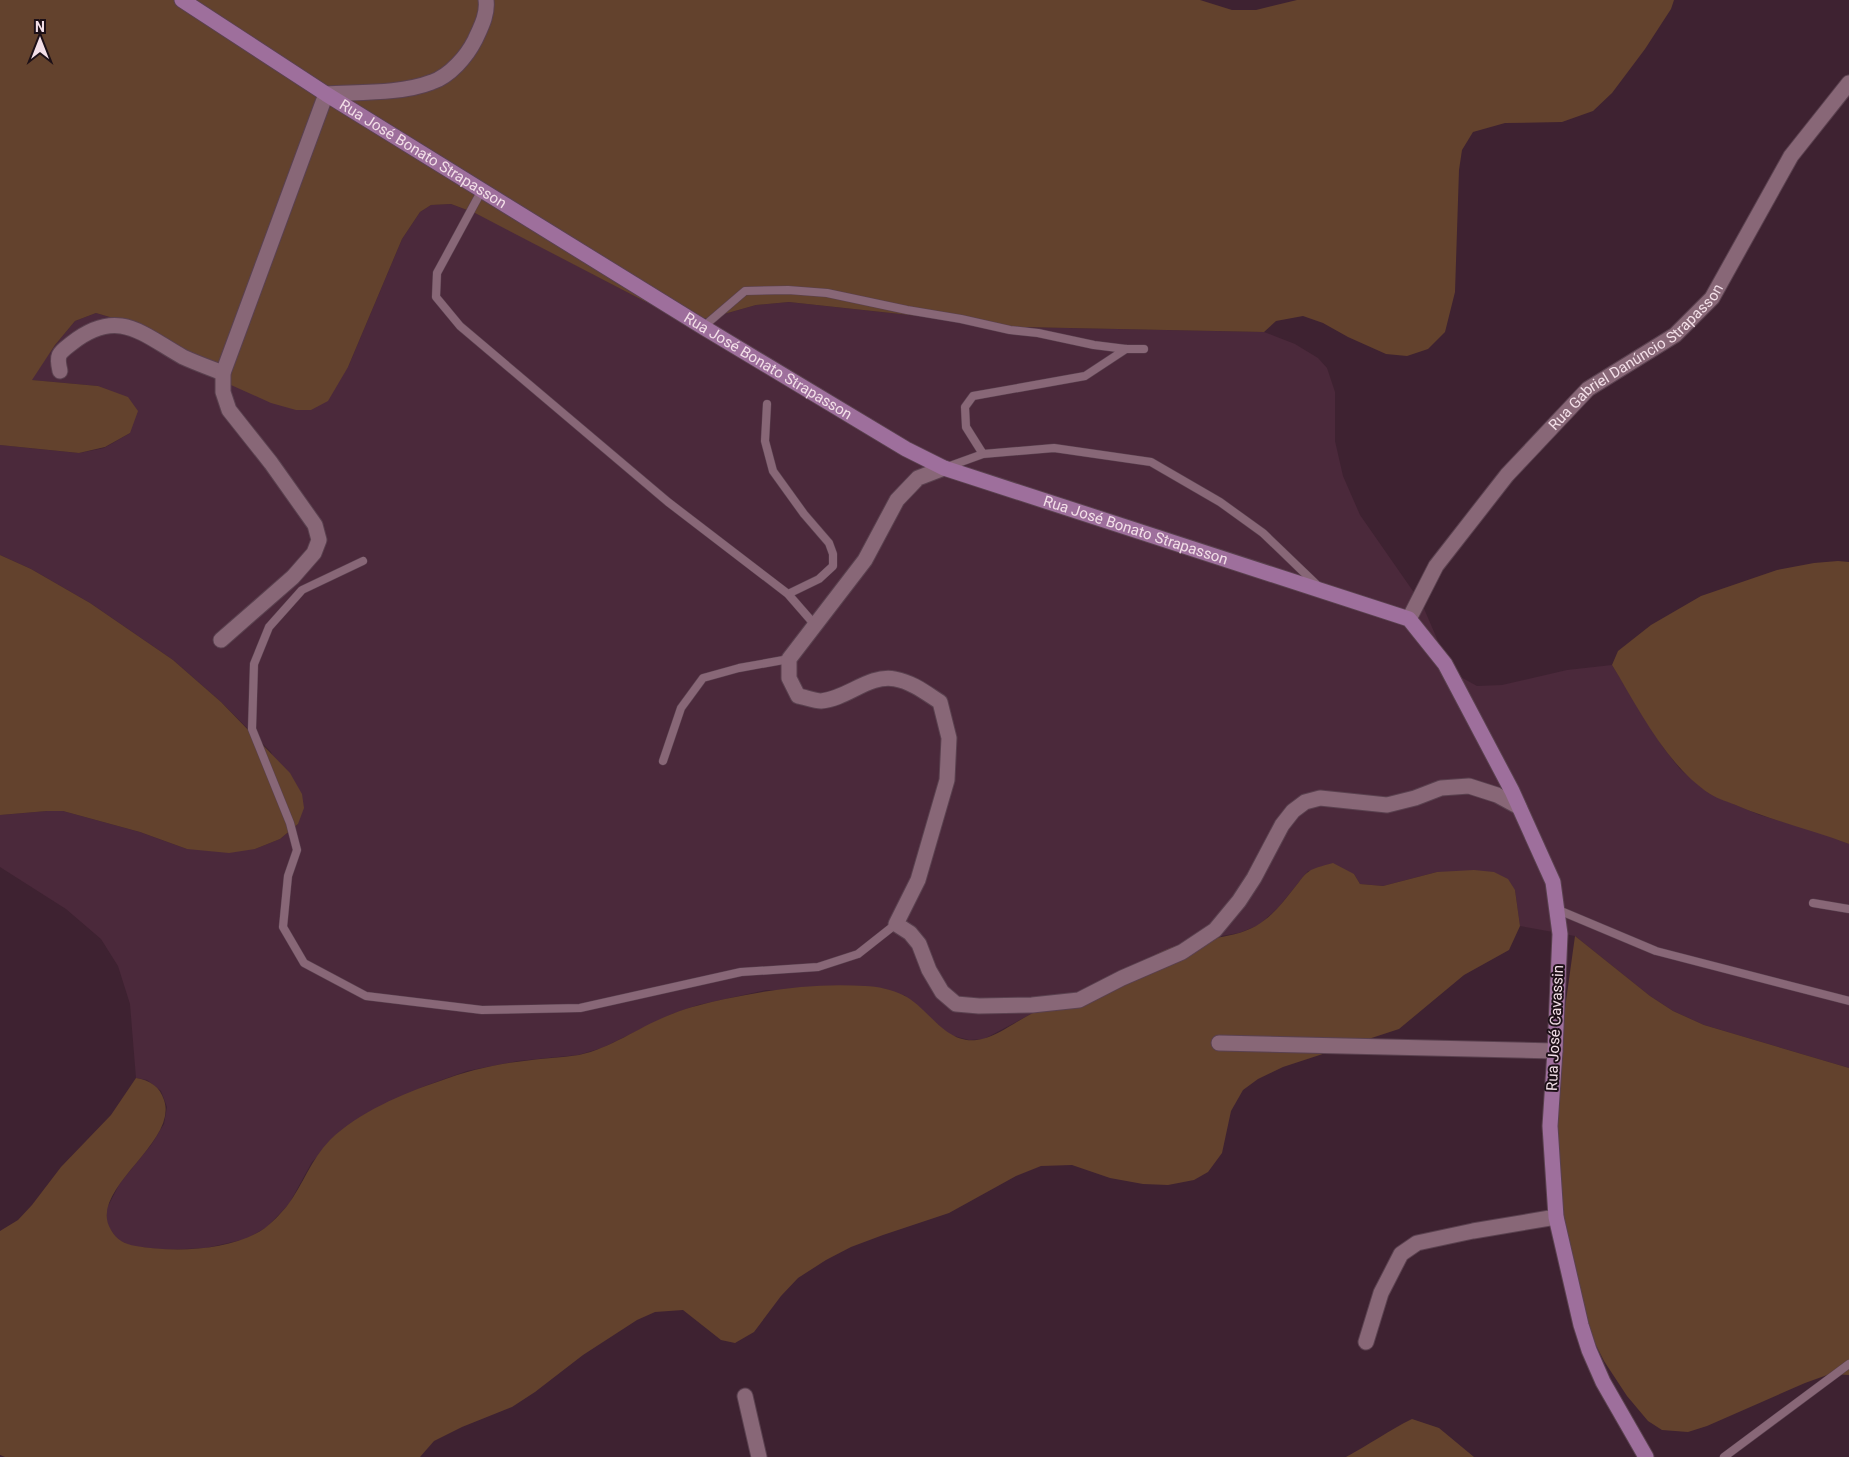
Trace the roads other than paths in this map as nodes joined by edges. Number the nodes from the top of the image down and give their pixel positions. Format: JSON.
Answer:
{"nodes":[{"id":1,"x":182,"y":0,"type":"edge"},
{"id":2,"x":486,"y":0,"type":"edge"},
{"id":3,"x":1849,"y":83,"type":"edge"},
{"id":4,"x":326,"y":94,"type":"junction"},
{"id":5,"x":482,"y":190,"type":"junction"},
{"id":6,"x":703,"y":327,"type":"junction"},
{"id":7,"x":1126,"y":349,"type":"junction"},
{"id":8,"x":1144,"y":349,"type":"dead end"},
{"id":9,"x":60,"y":371,"type":"dead end"},
{"id":10,"x":223,"y":373,"type":"junction"},
{"id":11,"x":767,"y":404,"type":"dead end"},
{"id":12,"x":983,"y":454,"type":"junction"},
{"id":13,"x":944,"y":468,"type":"junction"},
{"id":14,"x":363,"y":561,"type":"dead end"},
{"id":15,"x":1323,"y":591,"type":"junction"},
{"id":16,"x":788,"y":594,"type":"junction"},
{"id":17,"x":1409,"y":619,"type":"junction"},
{"id":18,"x":815,"y":625,"type":"junction"},
{"id":19,"x":221,"y":640,"type":"dead end"},
{"id":20,"x":790,"y":659,"type":"junction"},
{"id":21,"x":663,"y":761,"type":"dead end"},
{"id":22,"x":1519,"y":807,"type":"junction"},
{"id":23,"x":1813,"y":903,"type":"dead end"},
{"id":24,"x":1556,"y":909,"type":"junction"},
{"id":25,"x":1849,"y":909,"type":"edge"},
{"id":26,"x":896,"y":924,"type":"junction"},
{"id":27,"x":1849,"y":1001,"type":"edge"},
{"id":28,"x":1219,"y":1043,"type":"dead end"},
{"id":29,"x":1555,"y":1051,"type":"junction"},
{"id":30,"x":1556,"y":1217,"type":"junction"},
{"id":31,"x":1366,"y":1342,"type":"dead end"},
{"id":32,"x":1849,"y":1364,"type":"edge"},
{"id":33,"x":745,"y":1396,"type":"dead end"},
{"id":34,"x":759,"y":1457,"type":"edge"},
{"id":35,"x":1646,"y":1457,"type":"edge"},
{"id":36,"x":1724,"y":1457,"type":"edge"}],
"edges":[{"from":1,"to":4,"type":"street","name":"Rua José Bonato Strapasson"},
{"from":2,"to":4,"type":"street"},
{"from":3,"to":17,"type":"street","name":"Rua Gabriel Danúncio Strapasson"},
{"from":4,"to":5,"type":"street","name":"Rua José Bonato Strapasson"},
{"from":4,"to":10,"type":"street"},
{"from":5,"to":6,"type":"street","name":"Rua José Bonato Strapasson"},
{"from":5,"to":16,"type":"lane"},
{"from":6,"to":7,"type":"lane"},
{"from":6,"to":13,"type":"street","name":"Rua José Bonato Strapasson"},
{"from":7,"to":8,"type":"lane"},
{"from":7,"to":12,"type":"lane"},
{"from":9,"to":10,"type":"street"},
{"from":10,"to":19,"type":"street"},
{"from":11,"to":16,"type":"lane"},
{"from":12,"to":13,"type":"lane"},
{"from":12,"to":15,"type":"lane"},
{"from":13,"to":15,"type":"street","name":"Rua José Bonato Strapasson"},
{"from":13,"to":18,"type":"street"},
{"from":14,"to":26,"type":"lane"},
{"from":15,"to":17,"type":"street","name":"Rua José Bonato Strapasson"},
{"from":16,"to":18,"type":"lane"},
{"from":17,"to":22,"type":"street","name":"Rua José Cavassin"},
{"from":18,"to":20,"type":"street"},
{"from":20,"to":21,"type":"lane"},
{"from":20,"to":26,"type":"street"},
{"from":22,"to":24,"type":"street","name":"Rua José Cavassin"},
{"from":22,"to":26,"type":"street"},
{"from":23,"to":25,"type":"lane"},
{"from":24,"to":27,"type":"lane"},
{"from":24,"to":29,"type":"street","name":"Rua José Cavassin"},
{"from":28,"to":29,"type":"street"},
{"from":29,"to":30,"type":"street","name":"Rua José Cavassin"},
{"from":30,"to":31,"type":"street"},
{"from":30,"to":35,"type":"street","name":"Rua José Cavassin"},
{"from":32,"to":36,"type":"lane"},
{"from":33,"to":34,"type":"street"}]}
